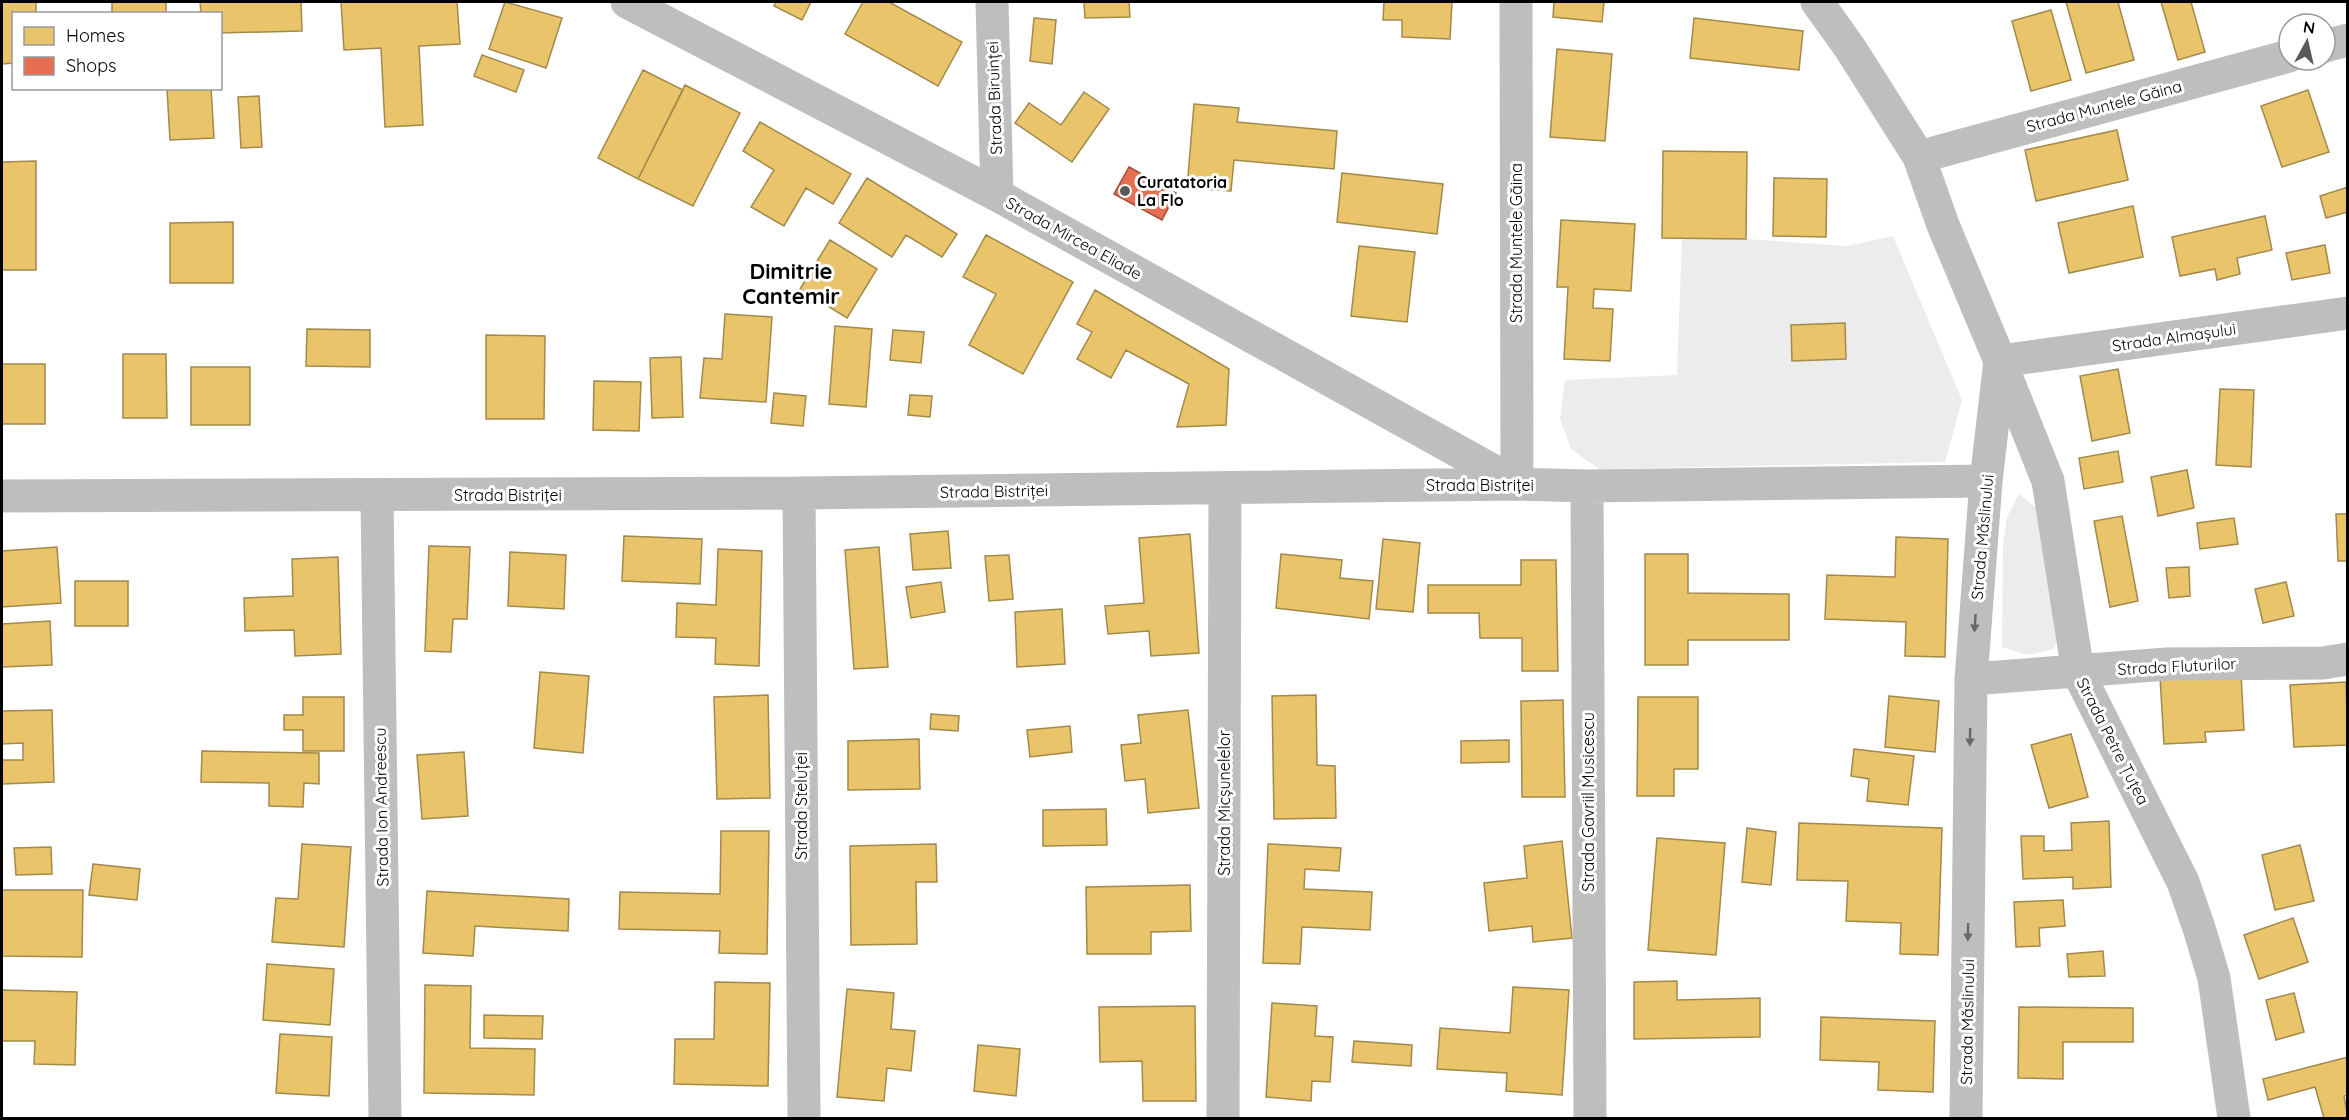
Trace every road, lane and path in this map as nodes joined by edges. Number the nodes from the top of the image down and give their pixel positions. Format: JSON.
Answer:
{"nodes":[{"id":1,"x":627,"y":2,"type":"edge"},
{"id":2,"x":992,"y":2,"type":"edge"},
{"id":3,"x":1516,"y":2,"type":"edge"},
{"id":4,"x":1816,"y":2,"type":"edge"},
{"id":5,"x":2277,"y":59,"type":"edge"},
{"id":6,"x":1918,"y":157,"type":"junction"},
{"id":7,"x":998,"y":195,"type":"junction"},
{"id":8,"x":2348,"y":313,"type":"edge"},
{"id":9,"x":2000,"y":362,"type":"junction"},
{"id":10,"x":1986,"y":481,"type":"junction"},
{"id":11,"x":1517,"y":484,"type":"junction"},
{"id":12,"x":1587,"y":486,"type":"junction"},
{"id":13,"x":1225,"y":488,"type":"junction"},
{"id":14,"x":799,"y":493,"type":"junction"},
{"id":15,"x":2,"y":496,"type":"edge"},
{"id":16,"x":377,"y":496,"type":"junction"},
{"id":17,"x":2348,"y":659,"type":"edge"},
{"id":18,"x":2078,"y":672,"type":"junction"},
{"id":19,"x":1971,"y":679,"type":"junction"},
{"id":20,"x":385,"y":1119,"type":"edge"},
{"id":21,"x":804,"y":1119,"type":"edge"},
{"id":22,"x":1223,"y":1119,"type":"edge"},
{"id":23,"x":1590,"y":1119,"type":"edge"},
{"id":24,"x":1966,"y":1119,"type":"edge"},
{"id":25,"x":2234,"y":1119,"type":"edge"}],
"edges":[{"from":1,"to":7,"type":"street","name":"Strada Mircea Eliade"},
{"from":2,"to":7,"type":"street","name":"Strada Biruinței"},
{"from":3,"to":11,"type":"street","name":"Strada Muntele Găina"},
{"from":4,"to":6,"type":"street","name":"Strada Măslinului"},
{"from":5,"to":6,"type":"street","name":"Strada Muntele Găina"},
{"from":6,"to":9,"type":"street","name":"Strada Măslinului"},
{"from":7,"to":11,"type":"street","name":"Strada Mircea Eliade"},
{"from":8,"to":9,"type":"street","name":"Strada Almașului"},
{"from":9,"to":10,"type":"street","name":"Strada Măslinului"},
{"from":9,"to":18,"type":"street","name":"Strada Petre Țuțea"},
{"from":10,"to":12,"type":"street","name":"Strada Bistriței"},
{"from":10,"to":19,"type":"street","name":"Strada Măslinului","one_way":true},
{"from":11,"to":12,"type":"street","name":"Strada Bistriței"},
{"from":11,"to":13,"type":"street","name":"Strada Bistriței"},
{"from":12,"to":23,"type":"street","name":"Strada Gavriil Musicescu"},
{"from":13,"to":14,"type":"street","name":"Strada Bistriței"},
{"from":13,"to":22,"type":"street","name":"Strada Micșunelelor"},
{"from":14,"to":16,"type":"street","name":"Strada Bistriței"},
{"from":14,"to":21,"type":"street","name":"Strada Steluței"},
{"from":15,"to":16,"type":"street","name":"Strada Bistriței"},
{"from":16,"to":20,"type":"street","name":"Strada Ion Andreescu"},
{"from":17,"to":18,"type":"street","name":"Strada Fluturilor"},
{"from":18,"to":19,"type":"street","name":"Strada Fluturilor"},
{"from":18,"to":25,"type":"street","name":"Strada Petre Țuțea"},
{"from":19,"to":24,"type":"street","name":"Strada Măslinului","one_way":true}]}
